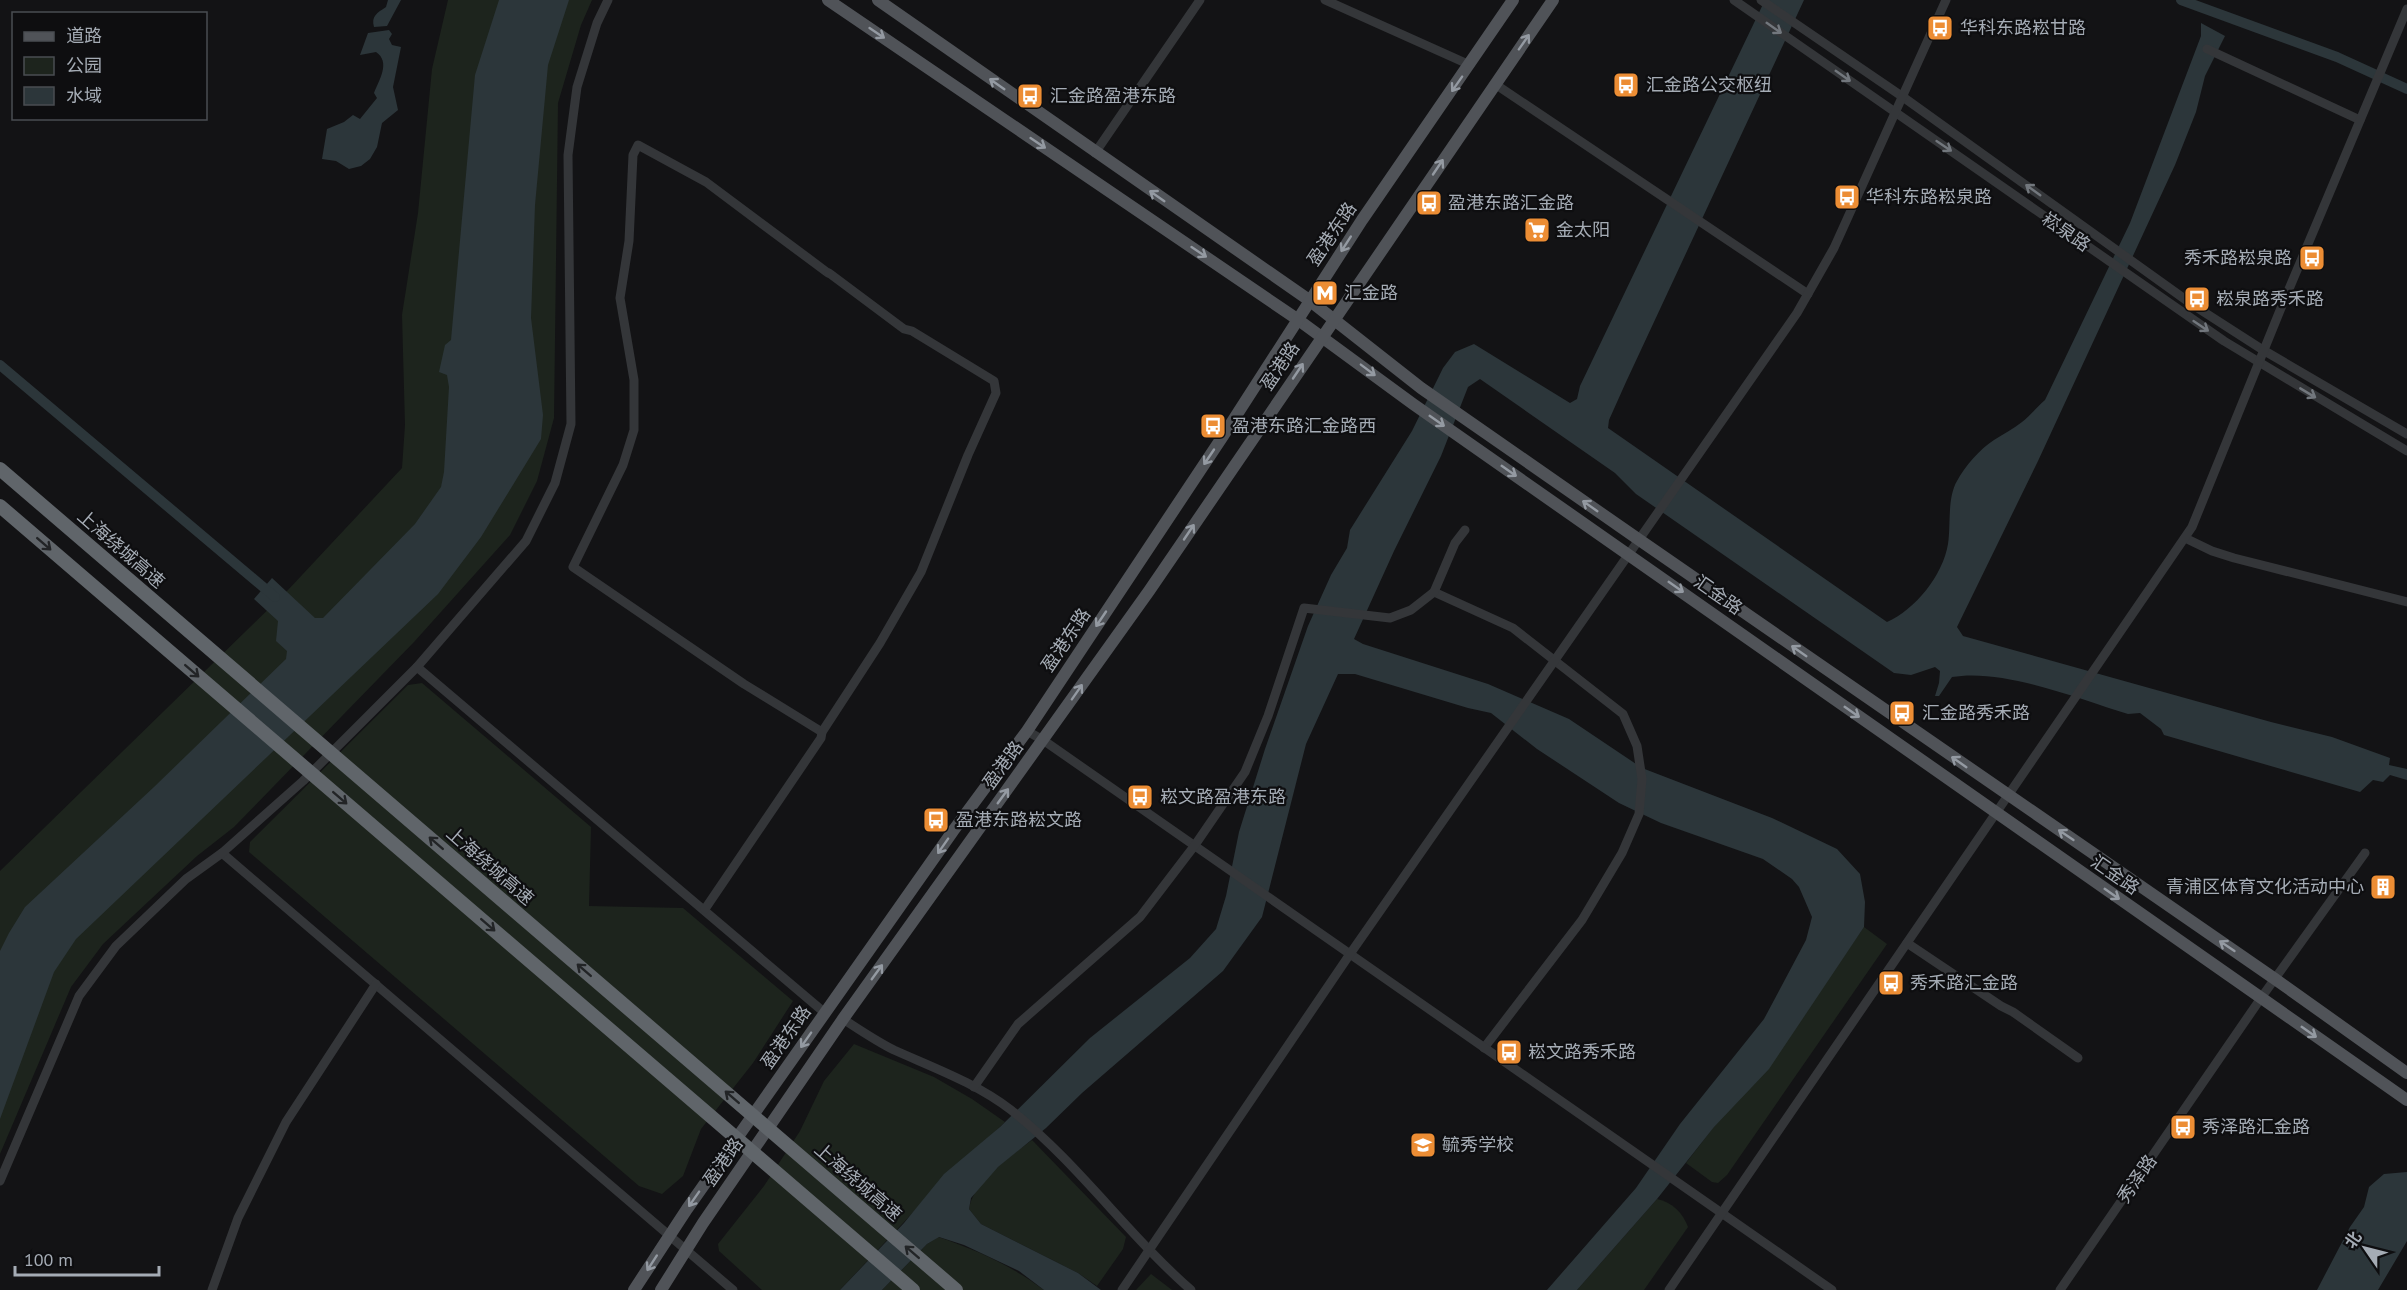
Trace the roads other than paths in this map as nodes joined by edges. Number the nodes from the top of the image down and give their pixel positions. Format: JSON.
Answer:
{"nodes":[{"id":1,"x":608,"y":0,"type":"edge"},
{"id":2,"x":828,"y":0,"type":"edge"},
{"id":3,"x":878,"y":0,"type":"edge"},
{"id":4,"x":1200,"y":0,"type":"edge"},
{"id":5,"x":1325,"y":0,"type":"edge"},
{"id":6,"x":1513,"y":0,"type":"edge"},
{"id":7,"x":1553,"y":0,"type":"edge"},
{"id":8,"x":1734,"y":0,"type":"edge"},
{"id":9,"x":1761,"y":0,"type":"edge"},
{"id":10,"x":1947,"y":0,"type":"edge"},
{"id":11,"x":2407,"y":9,"type":"edge"},
{"id":12,"x":2207,"y":49,"type":"dead end"},
{"id":13,"x":1470,"y":65,"type":"junction"},
{"id":14,"x":1495,"y":84,"type":"junction"},
{"id":15,"x":1903,"y":97,"type":"junction"},
{"id":16,"x":1896,"y":113,"type":"junction"},
{"id":17,"x":2360,"y":120,"type":"junction"},
{"id":18,"x":1095,"y":153,"type":"junction"},
{"id":19,"x":1808,"y":294,"type":"junction"},
{"id":20,"x":1309,"y":300,"type":"junction"},
{"id":21,"x":1297,"y":319,"type":"junction"},
{"id":22,"x":1333,"y":319,"type":"junction"},
{"id":23,"x":1322,"y":336,"type":"junction"},
{"id":24,"x":2263,"y":350,"type":"junction"},
{"id":25,"x":2258,"y":363,"type":"junction"},
{"id":26,"x":2407,"y":434,"type":"edge"},
{"id":27,"x":2405,"y":450,"type":"edge"},
{"id":28,"x":0,"y":469,"type":"edge"},
{"id":29,"x":0,"y":506,"type":"edge"},
{"id":30,"x":1465,"y":530,"type":"dead end"},
{"id":31,"x":2185,"y":538,"type":"junction"},
{"id":32,"x":1638,"y":539,"type":"junction"},
{"id":33,"x":1628,"y":554,"type":"junction"},
{"id":34,"x":1434,"y":592,"type":"junction"},
{"id":35,"x":2407,"y":602,"type":"edge"},
{"id":36,"x":1555,"y":659,"type":"junction"},
{"id":37,"x":417,"y":667,"type":"junction"},
{"id":38,"x":1027,"y":731,"type":"junction"},
{"id":39,"x":822,"y":732,"type":"junction"},
{"id":40,"x":1043,"y":740,"type":"junction"},
{"id":41,"x":2007,"y":795,"type":"junction"},
{"id":42,"x":1995,"y":812,"type":"junction"},
{"id":43,"x":1193,"y":846,"type":"junction"},
{"id":44,"x":222,"y":853,"type":"junction"},
{"id":45,"x":2365,"y":853,"type":"dead end"},
{"id":46,"x":705,"y":909,"type":"junction"},
{"id":47,"x":1907,"y":943,"type":"junction"},
{"id":48,"x":1350,"y":954,"type":"junction"},
{"id":49,"x":2275,"y":979,"type":"junction"},
{"id":50,"x":376,"y":984,"type":"junction"},
{"id":51,"x":2261,"y":998,"type":"junction"},
{"id":52,"x":825,"y":1013,"type":"junction"},
{"id":53,"x":843,"y":1019,"type":"junction"},
{"id":54,"x":1484,"y":1048,"type":"junction"},
{"id":55,"x":2078,"y":1058,"type":"dead end"},
{"id":56,"x":2407,"y":1073,"type":"edge"},
{"id":57,"x":974,"y":1087,"type":"junction"},
{"id":58,"x":2407,"y":1100,"type":"edge"},
{"id":59,"x":0,"y":1181,"type":"edge"},
{"id":60,"x":1723,"y":1214,"type":"junction"},
{"id":61,"x":670,"y":1236,"type":"junction"},
{"id":62,"x":686,"y":1250,"type":"junction"},
{"id":63,"x":1149,"y":1251,"type":"junction"},
{"id":64,"x":212,"y":1290,"type":"edge"},
{"id":65,"x":634,"y":1290,"type":"edge"},
{"id":66,"x":661,"y":1290,"type":"edge"},
{"id":67,"x":733,"y":1290,"type":"edge"},
{"id":68,"x":913,"y":1290,"type":"edge"},
{"id":69,"x":956,"y":1290,"type":"edge"},
{"id":70,"x":1122,"y":1290,"type":"edge"},
{"id":71,"x":1191,"y":1290,"type":"edge"},
{"id":72,"x":1669,"y":1290,"type":"edge"},
{"id":73,"x":1832,"y":1290,"type":"edge"},
{"id":74,"x":2060,"y":1290,"type":"edge"}],
"edges":[{"from":1,"to":37,"type":"street"},
{"from":2,"to":21,"type":"main road","name":"汇金路","one_way":true},
{"from":18,"to":3,"type":"main road","name":"汇金路","one_way":true},
{"from":4,"to":18,"type":"street"},
{"from":5,"to":13,"type":"street"},
{"from":6,"to":13,"type":"main road","name":"盈港东路"},
{"from":14,"to":7,"type":"main road","one_way":true},
{"from":8,"to":16,"type":"street","name":"崧泉路","one_way":true},
{"from":9,"to":15,"type":"street","name":"崧泉路"},
{"from":10,"to":15,"type":"street"},
{"from":11,"to":17,"type":"street"},
{"from":12,"to":17,"type":"street"},
{"from":13,"to":20,"type":"main road","name":"盈港东路","one_way":true},
{"from":14,"to":19,"type":"street"},
{"from":22,"to":14,"type":"main road","one_way":true},
{"from":15,"to":16,"type":"street"},
{"from":24,"to":15,"type":"street","name":"崧泉路","one_way":true},
{"from":16,"to":19,"type":"street"},
{"from":16,"to":25,"type":"street","name":"崧泉路","one_way":true},
{"from":17,"to":24,"type":"street"},
{"from":20,"to":18,"type":"main road","name":"汇金路","one_way":true},
{"from":19,"to":32,"type":"street"},
{"from":20,"to":21,"type":"main road","name":"盈港东路"},
{"from":20,"to":22,"type":"main road","name":"汇金路"},
{"from":21,"to":23,"type":"main road","name":"汇金路"},
{"from":21,"to":38,"type":"main road","name":"盈港东路","one_way":true},
{"from":22,"to":23,"type":"main road","name":"盈港路"},
{"from":32,"to":22,"type":"main road","name":"汇金路","one_way":true},
{"from":23,"to":33,"type":"main road","name":"汇金路","one_way":true},
{"from":40,"to":23,"type":"main road","name":"盈港路","one_way":true},
{"from":24,"to":25,"type":"street"},
{"from":24,"to":26,"type":"street","name":"崧泉路"},
{"from":25,"to":27,"type":"street","name":"崧泉路","one_way":true},
{"from":25,"to":31,"type":"street"},
{"from":69,"to":28,"type":"highway","name":"上海绕城高速","one_way":true,"bridge":true},
{"from":29,"to":68,"type":"highway","one_way":true,"bridge":true},
{"from":30,"to":34,"type":"street"},
{"from":31,"to":35,"type":"street"},
{"from":31,"to":41,"type":"street"},
{"from":32,"to":33,"type":"street"},
{"from":41,"to":32,"type":"main road","name":"汇金路","one_way":true},
{"from":33,"to":36,"type":"street"},
{"from":33,"to":42,"type":"main road","name":"汇金路","one_way":true},
{"from":34,"to":36,"type":"street"},
{"from":34,"to":43,"type":"street"},
{"from":36,"to":48,"type":"street"},
{"from":36,"to":54,"type":"street"},
{"from":37,"to":44,"type":"street"},
{"from":37,"to":46,"type":"street"},
{"from":38,"to":40,"type":"street"},
{"from":38,"to":52,"type":"main road","name":"盈港东路","one_way":true},
{"from":39,"to":39,"type":"street"},
{"from":39,"to":46,"type":"street"},
{"from":40,"to":43,"type":"street"},
{"from":53,"to":40,"type":"main road","name":"盈港路","one_way":true},
{"from":41,"to":42,"type":"street"},
{"from":49,"to":41,"type":"main road","name":"汇金路","one_way":true},
{"from":42,"to":47,"type":"street"},
{"from":42,"to":51,"type":"main road","name":"汇金路","one_way":true},
{"from":43,"to":48,"type":"street"},
{"from":43,"to":57,"type":"street"},
{"from":44,"to":50,"type":"street"},
{"from":44,"to":59,"type":"street"},
{"from":45,"to":49,"type":"street","name":"秀泽路"},
{"from":46,"to":52,"type":"street"},
{"from":47,"to":55,"type":"street"},
{"from":47,"to":60,"type":"street"},
{"from":48,"to":54,"type":"street"},
{"from":48,"to":63,"type":"street"},
{"from":49,"to":51,"type":"street","name":"秀泽路"},
{"from":49,"to":56,"type":"main road","name":"汇金路"},
{"from":50,"to":61,"type":"street"},
{"from":50,"to":64,"type":"street"},
{"from":51,"to":58,"type":"main road","name":"汇金路","one_way":true},
{"from":51,"to":74,"type":"street","name":"秀泽路"},
{"from":52,"to":61,"type":"main road","name":"盈港东路","one_way":true},
{"from":53,"to":57,"type":"street"},
{"from":53,"to":62,"type":"main road","name":"盈港路"},
{"from":54,"to":60,"type":"street"},
{"from":57,"to":63,"type":"street"},
{"from":60,"to":72,"type":"street"},
{"from":60,"to":73,"type":"street"},
{"from":61,"to":62,"type":"street"},
{"from":61,"to":65,"type":"main road","name":"盈港东路","one_way":true},
{"from":62,"to":66,"type":"main road","name":"盈港路"},
{"from":62,"to":67,"type":"street"},
{"from":63,"to":70,"type":"street"},
{"from":63,"to":71,"type":"street"}]}
